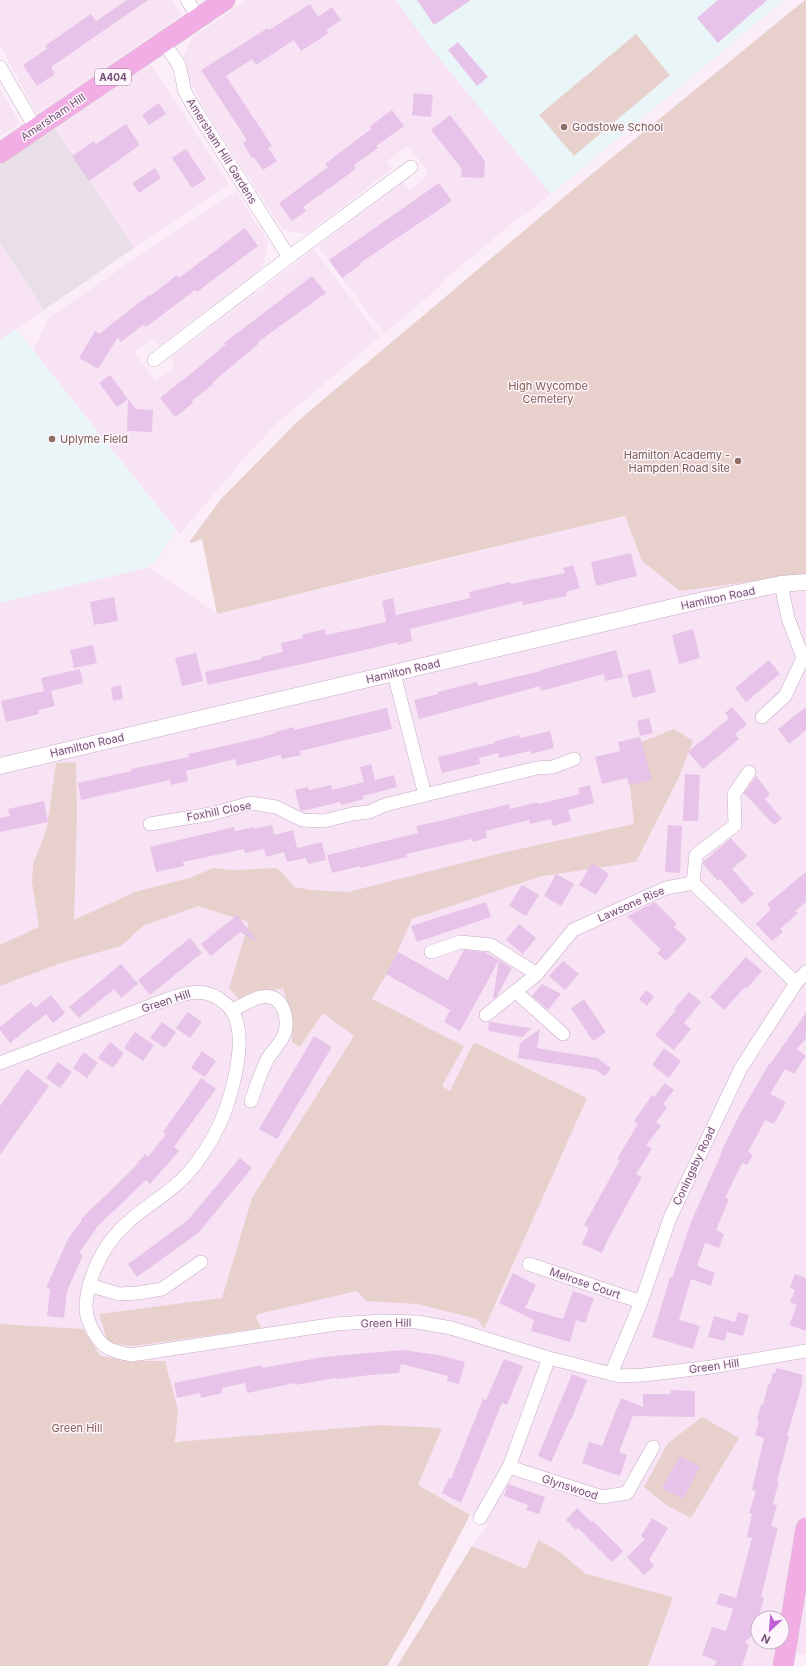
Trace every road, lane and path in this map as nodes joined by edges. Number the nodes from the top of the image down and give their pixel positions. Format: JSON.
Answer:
{"nodes":[{"id":1,"x":186,"y":0,"type":"edge"},
{"id":2,"x":225,"y":0,"type":"edge"},
{"id":3,"x":198,"y":18,"type":"junction"},
{"id":4,"x":164,"y":43,"type":"junction"},
{"id":5,"x":0,"y":66,"type":"edge"},
{"id":6,"x":36,"y":129,"type":"junction"},
{"id":7,"x":0,"y":153,"type":"edge"},
{"id":8,"x":411,"y":166,"type":"dead end"},
{"id":9,"x":289,"y":257,"type":"junction"},
{"id":10,"x":154,"y":360,"type":"dead end"},
{"id":11,"x":806,"y":582,"type":"edge"},
{"id":12,"x":781,"y":584,"type":"junction"},
{"id":13,"x":804,"y":658,"type":"edge"},
{"id":14,"x":394,"y":674,"type":"junction"},
{"id":15,"x":762,"y":717,"type":"dead end"},
{"id":16,"x":574,"y":759,"type":"dead end"},
{"id":17,"x":0,"y":766,"type":"edge"},
{"id":18,"x":749,"y":772,"type":"dead end"},
{"id":19,"x":425,"y":795,"type":"junction"},
{"id":20,"x":150,"y":824,"type":"dead end"},
{"id":21,"x":694,"y":883,"type":"junction"},
{"id":22,"x":431,"y":952,"type":"dead end"},
{"id":23,"x":806,"y":972,"type":"edge"},
{"id":24,"x":537,"y":974,"type":"junction"},
{"id":25,"x":796,"y":983,"type":"junction"},
{"id":26,"x":516,"y":992,"type":"junction"},
{"id":27,"x":233,"y":1010,"type":"junction"},
{"id":28,"x":486,"y":1015,"type":"dead end"},
{"id":29,"x":563,"y":1034,"type":"dead end"},
{"id":30,"x":0,"y":1063,"type":"edge"},
{"id":31,"x":251,"y":1101,"type":"dead end"},
{"id":32,"x":202,"y":1262,"type":"dead end"},
{"id":33,"x":529,"y":1264,"type":"dead end"},
{"id":34,"x":89,"y":1286,"type":"junction"},
{"id":35,"x":641,"y":1302,"type":"junction"},
{"id":36,"x":806,"y":1351,"type":"edge"},
{"id":37,"x":549,"y":1358,"type":"junction"},
{"id":38,"x":611,"y":1374,"type":"junction"},
{"id":39,"x":653,"y":1447,"type":"dead end"},
{"id":40,"x":509,"y":1467,"type":"junction"},
{"id":41,"x":480,"y":1518,"type":"dead end"},
{"id":42,"x":806,"y":1528,"type":"edge"},
{"id":43,"x":782,"y":1666,"type":"edge"}],
"edges":[{"from":1,"to":3,"type":"street"},
{"from":2,"to":3,"type":"main road","name":"Amersham Hill","number":"A404"},
{"from":3,"to":4,"type":"main road","name":"Amersham Hill","number":"A404"},
{"from":4,"to":6,"type":"main road","name":"Amersham Hill","number":"A404"},
{"from":4,"to":9,"type":"street","name":"Amersham Hill Gardens"},
{"from":5,"to":6,"type":"street"},
{"from":6,"to":7,"type":"main road","name":"Amersham Hill","number":"A404"},
{"from":8,"to":9,"type":"street"},
{"from":9,"to":10,"type":"street"},
{"from":11,"to":12,"type":"street","name":"Hamilton Road"},
{"from":12,"to":13,"type":"street"},
{"from":12,"to":14,"type":"street","name":"Hamilton Road"},
{"from":13,"to":15,"type":"street"},
{"from":14,"to":17,"type":"street","name":"Hamilton Road"},
{"from":14,"to":19,"type":"street"},
{"from":16,"to":19,"type":"street","name":"Foxhill Close"},
{"from":18,"to":21,"type":"street"},
{"from":19,"to":20,"type":"street","name":"Foxhill Close"},
{"from":21,"to":24,"type":"street","name":"Lawsone Rise"},
{"from":21,"to":25,"type":"street"},
{"from":22,"to":24,"type":"street"},
{"from":23,"to":25,"type":"street","name":"Coningsby Road"},
{"from":24,"to":26,"type":"street","name":"Lawsone Rise"},
{"from":25,"to":35,"type":"street","name":"Coningsby Road"},
{"from":26,"to":28,"type":"street","name":"Lawsone Rise"},
{"from":26,"to":29,"type":"street"},
{"from":27,"to":30,"type":"street","name":"Green Hill"},
{"from":27,"to":31,"type":"street"},
{"from":27,"to":34,"type":"street","name":"Green Hill"},
{"from":32,"to":34,"type":"street"},
{"from":33,"to":35,"type":"street","name":"Melrose Court"},
{"from":34,"to":37,"type":"street","name":"Green Hill"},
{"from":35,"to":38,"type":"street","name":"Coningsby Road"},
{"from":36,"to":38,"type":"street","name":"Green Hill"},
{"from":37,"to":38,"type":"street","name":"Green Hill"},
{"from":37,"to":40,"type":"street"},
{"from":39,"to":40,"type":"street","name":"Glynswood"},
{"from":40,"to":41,"type":"street"},
{"from":42,"to":43,"type":"main road"}]}
